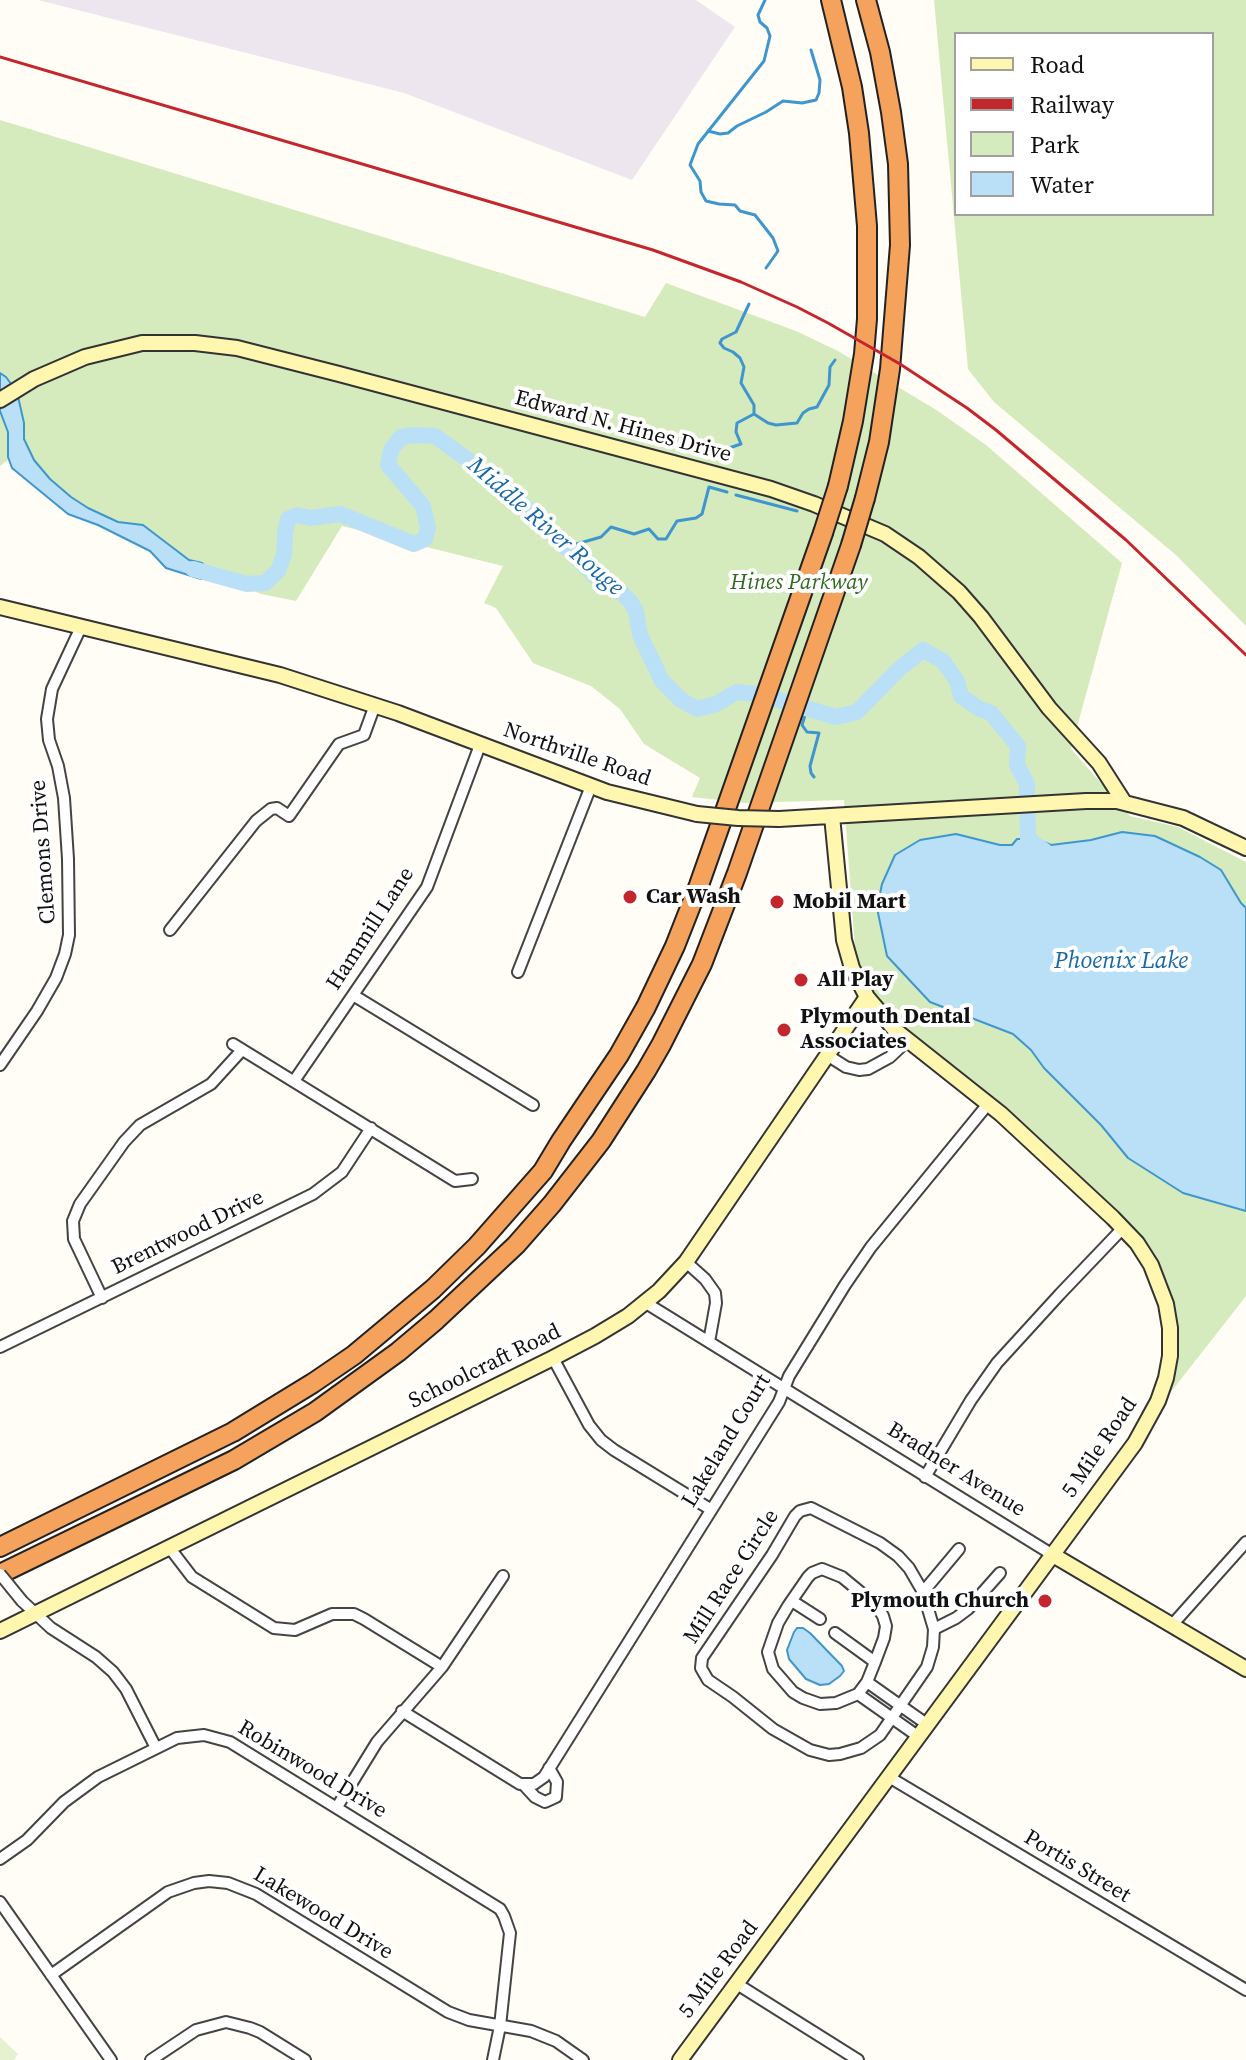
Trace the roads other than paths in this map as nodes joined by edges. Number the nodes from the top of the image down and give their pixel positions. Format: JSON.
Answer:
{"nodes":[{"id":1,"x":831,"y":0,"type":"edge"},
{"id":2,"x":866,"y":0,"type":"edge"},
{"id":3,"x":0,"y":400,"type":"edge"},
{"id":4,"x":0,"y":607,"type":"edge"},
{"id":5,"x":81,"y":627,"type":"junction"},
{"id":6,"x":375,"y":705,"type":"junction"},
{"id":7,"x":480,"y":745,"type":"junction"},
{"id":8,"x":591,"y":786,"type":"junction"},
{"id":9,"x":1124,"y":802,"type":"junction"},
{"id":10,"x":832,"y":816,"type":"junction"},
{"id":11,"x":1246,"y":848,"type":"edge"},
{"id":12,"x":170,"y":930,"type":"dead end"},
{"id":13,"x":518,"y":972,"type":"dead end"},
{"id":14,"x":353,"y":995,"type":"junction"},
{"id":15,"x":867,"y":997,"type":"junction"},
{"id":16,"x":907,"y":1041,"type":"junction"},
{"id":17,"x":827,"y":1055,"type":"junction"},
{"id":18,"x":0,"y":1065,"type":"edge"},
{"id":19,"x":294,"y":1081,"type":"junction"},
{"id":20,"x":988,"y":1104,"type":"junction"},
{"id":21,"x":533,"y":1105,"type":"dead end"},
{"id":22,"x":371,"y":1128,"type":"junction"},
{"id":23,"x":472,"y":1179,"type":"dead end"},
{"id":24,"x":1123,"y":1228,"type":"junction"},
{"id":25,"x":686,"y":1262,"type":"junction"},
{"id":26,"x":102,"y":1298,"type":"junction"},
{"id":27,"x":646,"y":1303,"type":"junction"},
{"id":28,"x":709,"y":1342,"type":"junction"},
{"id":29,"x":0,"y":1347,"type":"edge"},
{"id":30,"x":553,"y":1358,"type":"junction"},
{"id":31,"x":784,"y":1388,"type":"junction"},
{"id":32,"x":925,"y":1477,"type":"junction"},
{"id":33,"x":710,"y":1509,"type":"junction"},
{"id":34,"x":1246,"y":1542,"type":"edge"},
{"id":35,"x":0,"y":1547,"type":"edge"},
{"id":36,"x":169,"y":1547,"type":"junction"},
{"id":37,"x":959,"y":1549,"type":"dead end"},
{"id":38,"x":1053,"y":1555,"type":"junction"},
{"id":39,"x":1000,"y":1573,"type":"dead end"},
{"id":40,"x":0,"y":1574,"type":"edge"},
{"id":41,"x":503,"y":1576,"type":"dead end"},
{"id":42,"x":923,"y":1592,"type":"junction"},
{"id":43,"x":792,"y":1601,"type":"junction"},
{"id":44,"x":35,"y":1614,"type":"junction"},
{"id":45,"x":820,"y":1619,"type":"dead end"},
{"id":46,"x":1172,"y":1625,"type":"junction"},
{"id":47,"x":934,"y":1629,"type":"junction"},
{"id":48,"x":0,"y":1631,"type":"edge"},
{"id":49,"x":835,"y":1633,"type":"dead end"},
{"id":50,"x":875,"y":1662,"type":"junction"},
{"id":51,"x":442,"y":1667,"type":"junction"},
{"id":52,"x":1246,"y":1669,"type":"edge"},
{"id":53,"x":867,"y":1682,"type":"junction"},
{"id":54,"x":858,"y":1694,"type":"junction"},
{"id":55,"x":900,"y":1704,"type":"junction"},
{"id":56,"x":402,"y":1711,"type":"junction"},
{"id":57,"x":892,"y":1717,"type":"junction"},
{"id":58,"x":923,"y":1731,"type":"junction"},
{"id":59,"x":156,"y":1748,"type":"junction"},
{"id":60,"x":549,"y":1768,"type":"junction"},
{"id":61,"x":889,"y":1777,"type":"junction"},
{"id":62,"x":524,"y":1785,"type":"junction"},
{"id":63,"x":337,"y":1807,"type":"junction"},
{"id":64,"x":0,"y":1859,"type":"edge"},
{"id":65,"x":0,"y":1902,"type":"edge"},
{"id":66,"x":51,"y":1975,"type":"junction"},
{"id":67,"x":737,"y":1984,"type":"junction"},
{"id":68,"x":1246,"y":1990,"type":"edge"},
{"id":69,"x":500,"y":2026,"type":"junction"},
{"id":70,"x":111,"y":2060,"type":"edge"},
{"id":71,"x":151,"y":2060,"type":"edge"},
{"id":72,"x":305,"y":2060,"type":"edge"},
{"id":73,"x":493,"y":2060,"type":"edge"},
{"id":74,"x":583,"y":2060,"type":"edge"},
{"id":75,"x":680,"y":2060,"type":"edge"},
{"id":76,"x":858,"y":2060,"type":"edge"}],
"edges":[{"from":1,"to":35,"type":"highway","bridge":true},
{"from":2,"to":40,"type":"highway","bridge":true},
{"from":3,"to":9,"type":"street","name":"Edward N. Hines Drive"},
{"from":4,"to":5,"type":"street","name":"Northville Road"},
{"from":5,"to":6,"type":"street","name":"Northville Road"},
{"from":5,"to":18,"type":"street","name":"Clemons Drive"},
{"from":6,"to":7,"type":"street","name":"Northville Road"},
{"from":6,"to":12,"type":"street"},
{"from":7,"to":8,"type":"street","name":"Northville Road"},
{"from":7,"to":14,"type":"street","name":"Hammill Lane"},
{"from":8,"to":10,"type":"street","name":"Northville Road","bridge":true},
{"from":8,"to":13,"type":"street"},
{"from":9,"to":10,"type":"street","name":"Northville Road"},
{"from":9,"to":11,"type":"street","name":"Northville Road"},
{"from":10,"to":15,"type":"street","name":"5 Mile Road"},
{"from":14,"to":19,"type":"street","name":"Hammill Lane"},
{"from":14,"to":21,"type":"street"},
{"from":15,"to":16,"type":"street","name":"5 Mile Road"},
{"from":15,"to":17,"type":"street","name":"Schoolcraft Road"},
{"from":16,"to":17,"type":"street"},
{"from":16,"to":20,"type":"street","name":"5 Mile Road"},
{"from":17,"to":25,"type":"street","name":"Schoolcraft Road"},
{"from":19,"to":22,"type":"street"},
{"from":19,"to":26,"type":"street"},
{"from":20,"to":24,"type":"street","name":"5 Mile Road"},
{"from":20,"to":31,"type":"street","name":"Lakeland Court"},
{"from":22,"to":23,"type":"street"},
{"from":22,"to":26,"type":"street","name":"Brentwood Drive"},
{"from":24,"to":32,"type":"street"},
{"from":24,"to":38,"type":"street","name":"5 Mile Road"},
{"from":25,"to":27,"type":"street","name":"Schoolcraft Road"},
{"from":25,"to":28,"type":"street"},
{"from":26,"to":29,"type":"street","name":"Brentwood Drive"},
{"from":27,"to":28,"type":"street","name":"Bradner Avenue"},
{"from":27,"to":30,"type":"street","name":"Schoolcraft Road"},
{"from":28,"to":31,"type":"street","name":"Bradner Avenue"},
{"from":30,"to":33,"type":"street"},
{"from":30,"to":36,"type":"street","name":"Schoolcraft Road"},
{"from":31,"to":32,"type":"street","name":"Bradner Avenue"},
{"from":31,"to":33,"type":"street","name":"Lakeland Court"},
{"from":32,"to":38,"type":"street","name":"Bradner Avenue"},
{"from":33,"to":60,"type":"street","name":"Lakeland Court"},
{"from":34,"to":46,"type":"street"},
{"from":36,"to":44,"type":"street","name":"Schoolcraft Road"},
{"from":36,"to":51,"type":"street"},
{"from":37,"to":42,"type":"street"},
{"from":38,"to":46,"type":"street","name":"Bradner Avenue"},
{"from":38,"to":58,"type":"street","name":"5 Mile Road"},
{"from":39,"to":47,"type":"street"},
{"from":40,"to":44,"type":"street","bridge":true},
{"from":41,"to":51,"type":"street"},
{"from":42,"to":47,"type":"street","name":"Mill Race Circle"},
{"from":42,"to":57,"type":"street","name":"Mill Race Circle"},
{"from":43,"to":45,"type":"street"},
{"from":43,"to":50,"type":"street"},
{"from":43,"to":54,"type":"street"},
{"from":44,"to":48,"type":"street","name":"Schoolcraft Road"},
{"from":44,"to":59,"type":"street"},
{"from":46,"to":52,"type":"street","name":"Bradner Avenue"},
{"from":47,"to":55,"type":"street","name":"Mill Race Circle"},
{"from":49,"to":50,"type":"street"},
{"from":50,"to":53,"type":"street"},
{"from":51,"to":56,"type":"street"},
{"from":53,"to":54,"type":"street"},
{"from":53,"to":55,"type":"street"},
{"from":54,"to":57,"type":"street"},
{"from":55,"to":57,"type":"street","name":"Mill Race Circle"},
{"from":55,"to":58,"type":"street"},
{"from":56,"to":62,"type":"street"},
{"from":56,"to":63,"type":"street"},
{"from":57,"to":58,"type":"street"},
{"from":58,"to":61,"type":"street","name":"5 Mile Road"},
{"from":59,"to":63,"type":"street","name":"Robinwood Drive"},
{"from":59,"to":64,"type":"street","name":"Robinwood Drive"},
{"from":60,"to":62,"type":"street"},
{"from":60,"to":62,"type":"street"},
{"from":61,"to":67,"type":"street","name":"5 Mile Road"},
{"from":61,"to":68,"type":"street","name":"Portis Street"},
{"from":63,"to":69,"type":"street","name":"Robinwood Drive"},
{"from":65,"to":66,"type":"street"},
{"from":66,"to":69,"type":"street","name":"Lakewood Drive"},
{"from":66,"to":70,"type":"street"},
{"from":67,"to":75,"type":"street","name":"5 Mile Road"},
{"from":67,"to":76,"type":"street"},
{"from":69,"to":73,"type":"street","name":"Robinwood Drive"},
{"from":69,"to":74,"type":"street","name":"Lakewood Drive"},
{"from":71,"to":72,"type":"street"}]}
